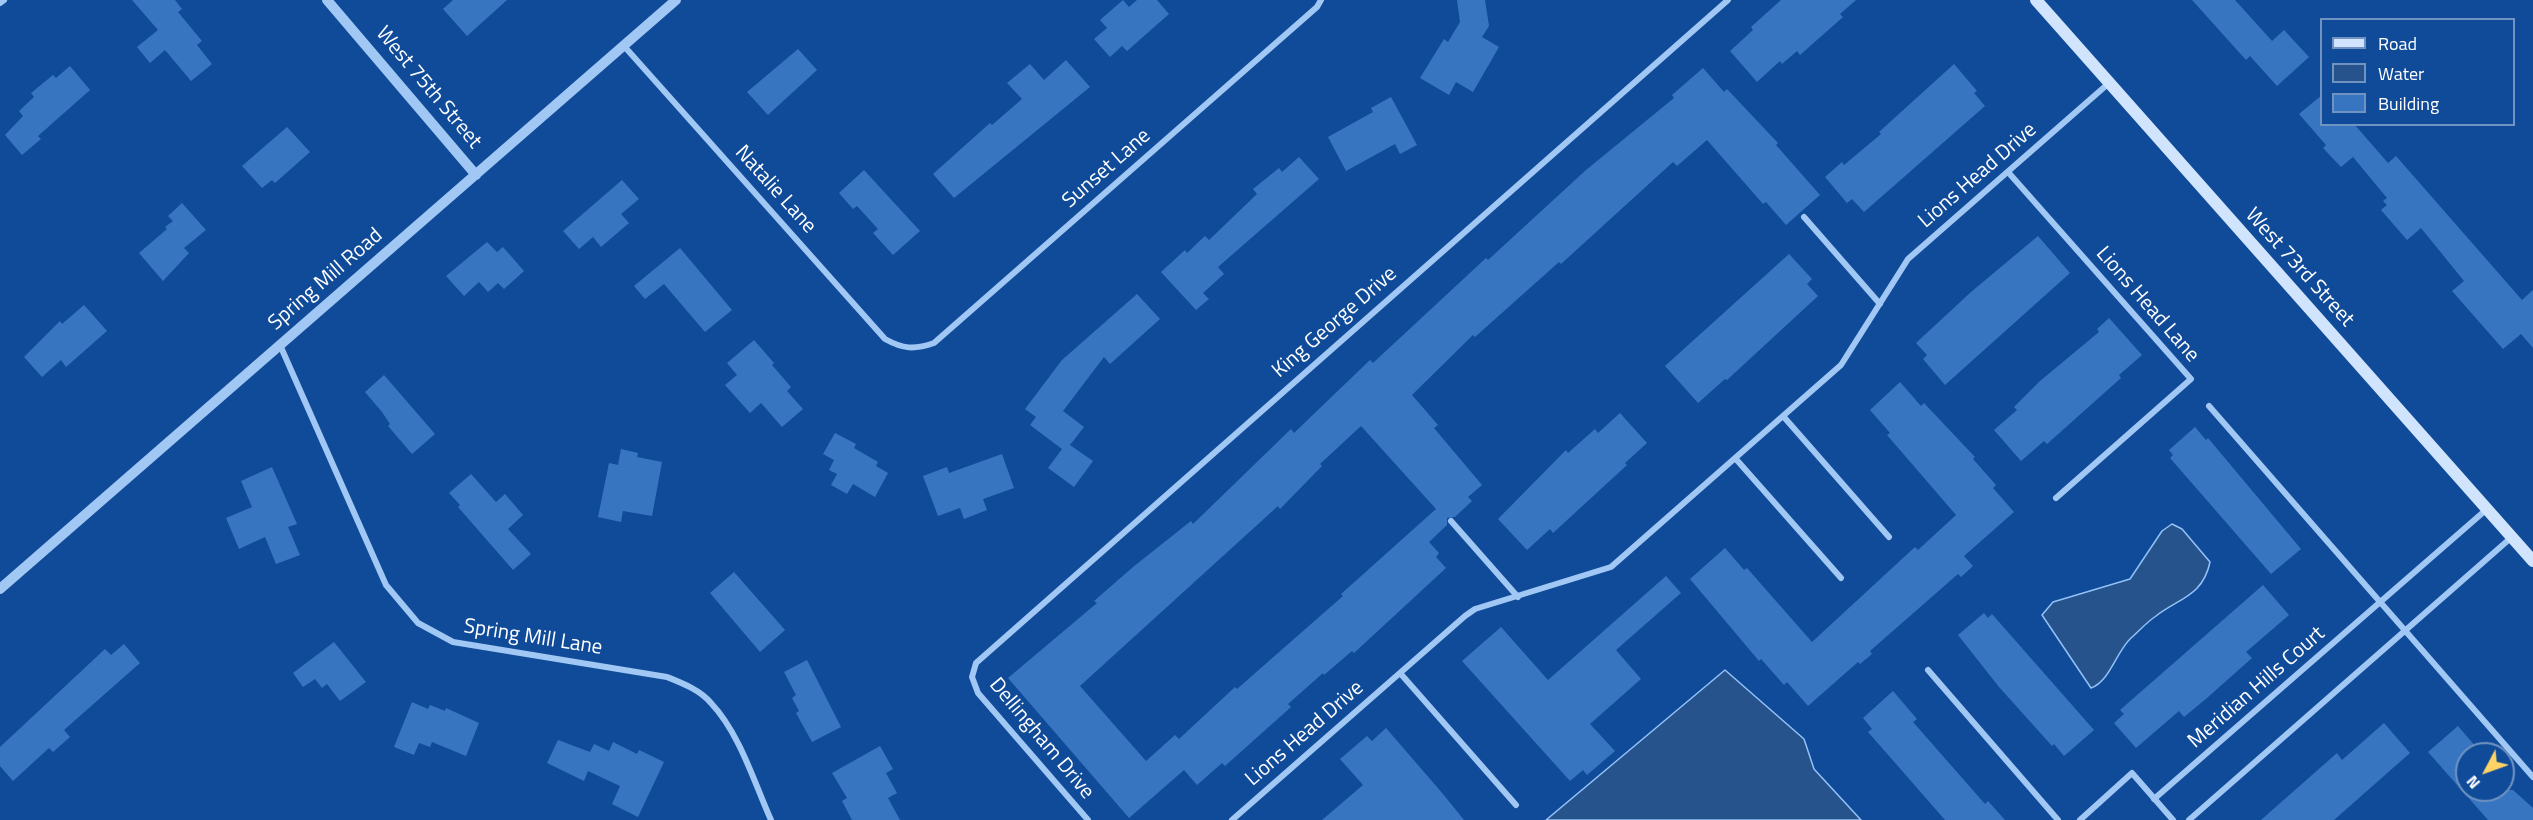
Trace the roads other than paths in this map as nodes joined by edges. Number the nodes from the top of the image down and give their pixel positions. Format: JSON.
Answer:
{"nodes":[{"id":1,"x":4,"y":0,"type":"edge"},
{"id":2,"x":327,"y":0,"type":"edge"},
{"id":3,"x":676,"y":0,"type":"edge"},
{"id":4,"x":1321,"y":0,"type":"edge"},
{"id":5,"x":1728,"y":0,"type":"edge"},
{"id":6,"x":2036,"y":0,"type":"edge"},
{"id":7,"x":0,"y":3,"type":"edge"},
{"id":8,"x":624,"y":46,"type":"junction"},
{"id":9,"x":2109,"y":83,"type":"junction"},
{"id":10,"x":2008,"y":172,"type":"junction"},
{"id":11,"x":476,"y":175,"type":"junction"},
{"id":12,"x":1804,"y":217,"type":"dead end"},
{"id":13,"x":1880,"y":304,"type":"junction"},
{"id":14,"x":280,"y":345,"type":"junction"},
{"id":15,"x":907,"y":348,"type":"joint"},
{"id":16,"x":2209,"y":406,"type":"dead end"},
{"id":17,"x":1783,"y":416,"type":"junction"},
{"id":18,"x":1735,"y":458,"type":"junction"},
{"id":19,"x":2056,"y":498,"type":"dead end"},
{"id":20,"x":2488,"y":508,"type":"junction"},
{"id":21,"x":1451,"y":521,"type":"dead end"},
{"id":22,"x":2513,"y":536,"type":"junction"},
{"id":23,"x":1889,"y":537,"type":"dead end"},
{"id":24,"x":2533,"y":561,"type":"edge"},
{"id":25,"x":1841,"y":578,"type":"dead end"},
{"id":26,"x":0,"y":589,"type":"edge"},
{"id":27,"x":1518,"y":597,"type":"junction"},
{"id":28,"x":2380,"y":602,"type":"junction"},
{"id":29,"x":2405,"y":631,"type":"junction"},
{"id":30,"x":1928,"y":670,"type":"dead end"},
{"id":31,"x":1400,"y":673,"type":"junction"},
{"id":32,"x":972,"y":677,"type":"joint"},
{"id":33,"x":2533,"y":777,"type":"edge"},
{"id":34,"x":2154,"y":799,"type":"junction"},
{"id":35,"x":1516,"y":805,"type":"dead end"},
{"id":36,"x":771,"y":820,"type":"edge"},
{"id":37,"x":1088,"y":820,"type":"edge"},
{"id":38,"x":1232,"y":820,"type":"edge"},
{"id":39,"x":2058,"y":820,"type":"edge"},
{"id":40,"x":2079,"y":820,"type":"edge"},
{"id":41,"x":2173,"y":820,"type":"edge"},
{"id":42,"x":2189,"y":820,"type":"edge"}],
"edges":[{"from":1,"to":7,"type":"street"},
{"from":2,"to":11,"type":"street","name":"West 75th Street"},
{"from":3,"to":8,"type":"street","name":"Spring Mill Road"},
{"from":4,"to":15,"type":"street","name":"Sunset Lane"},
{"from":5,"to":32,"type":"street","name":"King George Drive"},
{"from":6,"to":9,"type":"main road","name":"West 73rd Street"},
{"from":8,"to":11,"type":"street","name":"Spring Mill Road"},
{"from":8,"to":15,"type":"street","name":"Natalie Lane"},
{"from":9,"to":10,"type":"street","name":"Lions Head Drive"},
{"from":9,"to":20,"type":"main road","name":"West 73rd Street"},
{"from":10,"to":13,"type":"street","name":"Lions Head Drive"},
{"from":10,"to":19,"type":"street","name":"Lions Head Lane"},
{"from":11,"to":14,"type":"street","name":"Spring Mill Road"},
{"from":12,"to":13,"type":"street"},
{"from":13,"to":17,"type":"street","name":"Lions Head Drive"},
{"from":14,"to":26,"type":"street","name":"Spring Mill Road"},
{"from":14,"to":36,"type":"street","name":"Spring Mill Lane"},
{"from":16,"to":28,"type":"street"},
{"from":17,"to":18,"type":"street","name":"Lions Head Drive"},
{"from":17,"to":23,"type":"street"},
{"from":18,"to":25,"type":"street"},
{"from":18,"to":27,"type":"street","name":"Lions Head Drive"},
{"from":20,"to":22,"type":"main road","name":"West 73rd Street"},
{"from":20,"to":28,"type":"street","name":"Meridian Hills Court"},
{"from":21,"to":27,"type":"street"},
{"from":22,"to":24,"type":"main road","name":"West 73rd Street"},
{"from":22,"to":29,"type":"street"},
{"from":27,"to":31,"type":"street","name":"Lions Head Drive"},
{"from":28,"to":29,"type":"street"},
{"from":28,"to":34,"type":"street","name":"Meridian Hills Court"},
{"from":29,"to":33,"type":"street"},
{"from":29,"to":42,"type":"street"},
{"from":30,"to":39,"type":"street"},
{"from":31,"to":35,"type":"street"},
{"from":31,"to":38,"type":"street","name":"Lions Head Drive"},
{"from":32,"to":37,"type":"street","name":"Dellingham Drive"},
{"from":34,"to":40,"type":"street"},
{"from":34,"to":41,"type":"street"}]}
